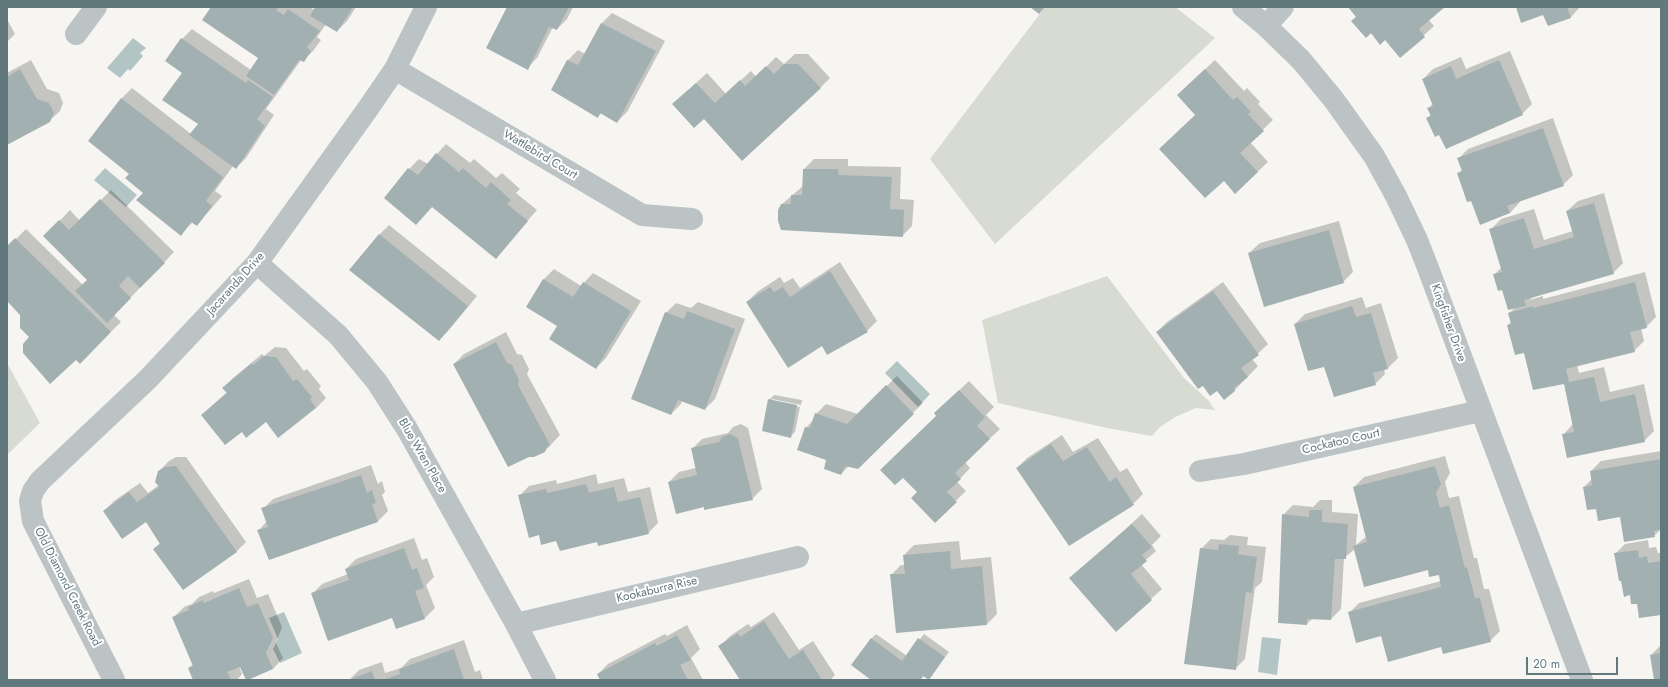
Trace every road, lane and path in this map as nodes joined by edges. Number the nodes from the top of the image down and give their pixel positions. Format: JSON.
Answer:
{"nodes":[{"id":1,"x":96,"y":7,"type":"edge"},
{"id":2,"x":426,"y":7,"type":"edge"},
{"id":3,"x":1243,"y":7,"type":"edge"},
{"id":4,"x":1283,"y":7,"type":"edge"},
{"id":5,"x":1266,"y":26,"type":"junction"},
{"id":6,"x":76,"y":34,"type":"dead end"},
{"id":7,"x":395,"y":69,"type":"junction"},
{"id":8,"x":692,"y":218,"type":"dead end"},
{"id":9,"x":257,"y":263,"type":"junction"},
{"id":10,"x":1480,"y":411,"type":"junction"},
{"id":11,"x":1200,"y":471,"type":"dead end"},
{"id":12,"x":33,"y":491,"type":"joint"},
{"id":13,"x":798,"y":557,"type":"dead end"},
{"id":14,"x":516,"y":624,"type":"junction"},
{"id":15,"x":114,"y":680,"type":"edge"},
{"id":16,"x":545,"y":680,"type":"edge"},
{"id":17,"x":1582,"y":680,"type":"edge"}],
"edges":[{"from":1,"to":6,"type":"street"},
{"from":2,"to":7,"type":"street","name":"Jacaranda Drive"},
{"from":3,"to":5,"type":"street","name":"Kingfisher Drive"},
{"from":4,"to":5,"type":"street"},
{"from":5,"to":10,"type":"street","name":"Kingfisher Drive"},
{"from":7,"to":8,"type":"street","name":"Wattlebird Court"},
{"from":7,"to":9,"type":"street","name":"Jacaranda Drive"},
{"from":9,"to":12,"type":"street","name":"Jacaranda Drive"},
{"from":9,"to":14,"type":"street","name":"Blue Wren Place"},
{"from":10,"to":11,"type":"street","name":"Cockatoo Court"},
{"from":10,"to":17,"type":"street","name":"Kingfisher Drive"},
{"from":12,"to":15,"type":"street","name":"Old Diamond Creek Road"},
{"from":13,"to":14,"type":"street","name":"Kookaburra Rise"},
{"from":14,"to":16,"type":"street","name":"Blue Wren Place"}]}
